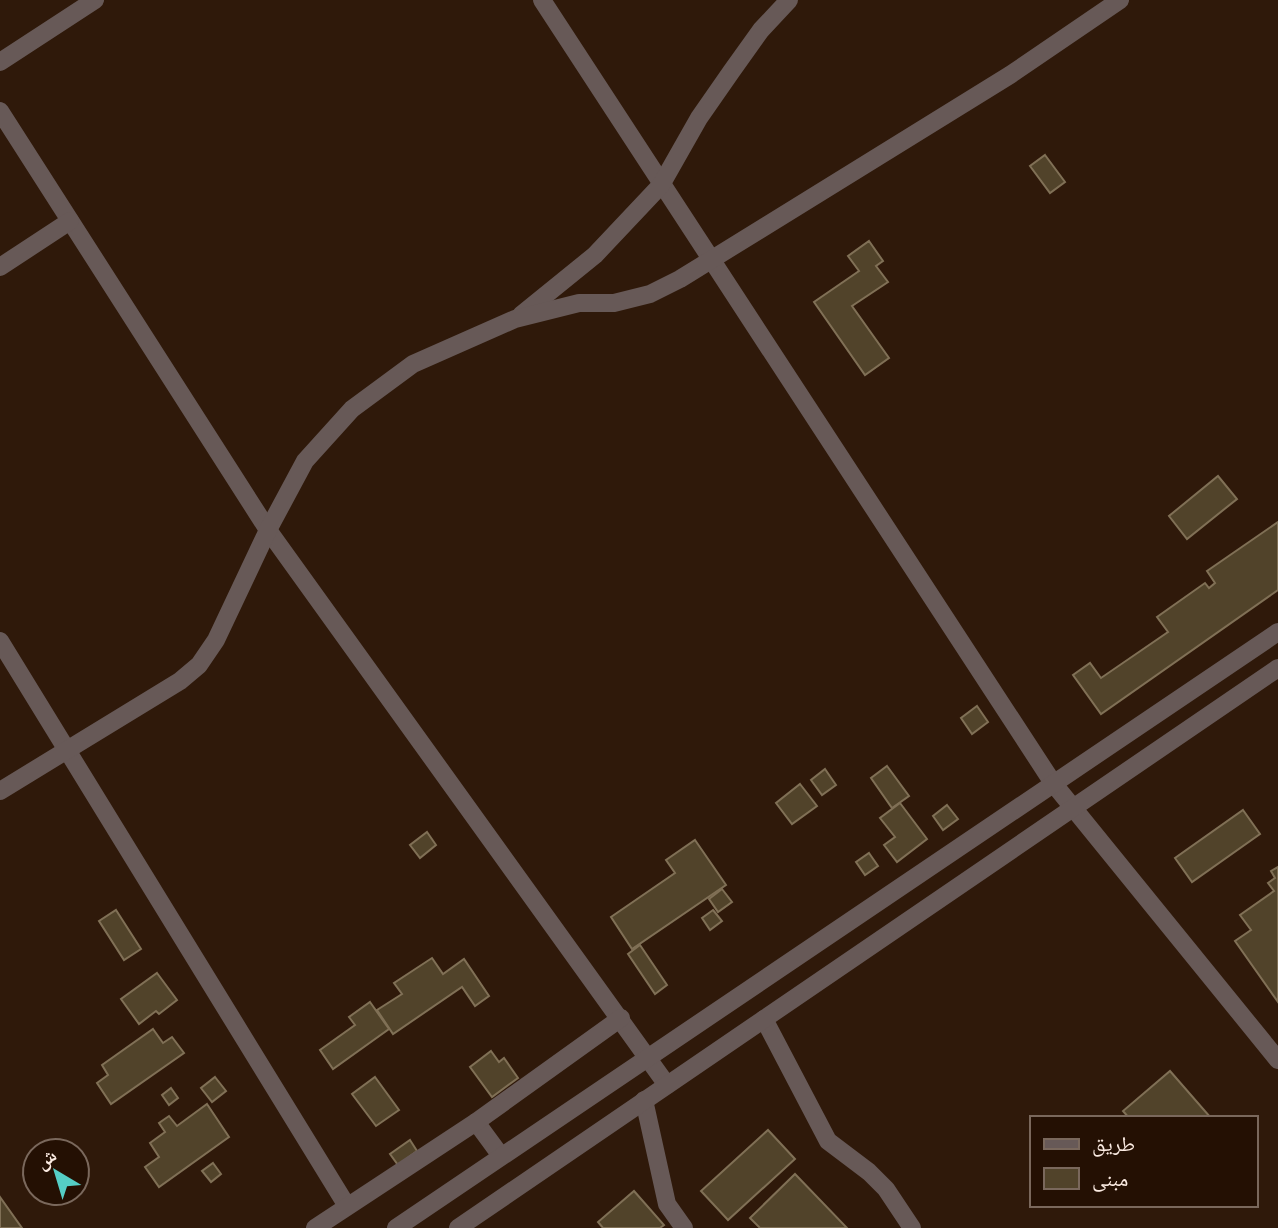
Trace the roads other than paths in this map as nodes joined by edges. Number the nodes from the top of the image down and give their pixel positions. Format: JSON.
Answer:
{"nodes":[{"id":1,"x":95,"y":0,"type":"edge"},
{"id":2,"x":542,"y":0,"type":"edge"},
{"id":3,"x":789,"y":0,"type":"edge"},
{"id":4,"x":1120,"y":0,"type":"edge"},
{"id":5,"x":0,"y":62,"type":"edge"},
{"id":6,"x":0,"y":111,"type":"edge"},
{"id":7,"x":661,"y":185,"type":"junction"},
{"id":8,"x":70,"y":220,"type":"junction"},
{"id":9,"x":712,"y":258,"type":"junction"},
{"id":10,"x":0,"y":267,"type":"edge"},
{"id":11,"x":515,"y":319,"type":"junction"},
{"id":12,"x":268,"y":530,"type":"junction"},
{"id":13,"x":1278,"y":632,"type":"edge"},
{"id":14,"x":0,"y":641,"type":"edge"},
{"id":15,"x":1278,"y":668,"type":"edge"},
{"id":16,"x":66,"y":751,"type":"junction"},
{"id":17,"x":1053,"y":783,"type":"junction"},
{"id":18,"x":0,"y":791,"type":"edge"},
{"id":19,"x":1073,"y":809,"type":"junction"},
{"id":20,"x":621,"y":1018,"type":"junction"},
{"id":21,"x":764,"y":1019,"type":"junction"},
{"id":22,"x":649,"y":1057,"type":"junction"},
{"id":23,"x":1278,"y":1060,"type":"edge"},
{"id":24,"x":667,"y":1085,"type":"junction"},
{"id":25,"x":644,"y":1100,"type":"junction"},
{"id":26,"x":477,"y":1122,"type":"junction"},
{"id":27,"x":501,"y":1156,"type":"junction"},
{"id":28,"x":347,"y":1206,"type":"junction"},
{"id":29,"x":315,"y":1228,"type":"edge"},
{"id":30,"x":396,"y":1228,"type":"edge"},
{"id":31,"x":458,"y":1228,"type":"edge"},
{"id":32,"x":684,"y":1228,"type":"edge"},
{"id":33,"x":912,"y":1228,"type":"edge"}],
"edges":[{"from":1,"to":5,"type":"street"},
{"from":2,"to":7,"type":"street"},
{"from":3,"to":7,"type":"street"},
{"from":4,"to":9,"type":"street"},
{"from":6,"to":8,"type":"street"},
{"from":7,"to":9,"type":"street"},
{"from":7,"to":11,"type":"street"},
{"from":8,"to":10,"type":"street"},
{"from":8,"to":12,"type":"street"},
{"from":9,"to":11,"type":"street"},
{"from":9,"to":17,"type":"street"},
{"from":11,"to":12,"type":"street"},
{"from":12,"to":16,"type":"street"},
{"from":12,"to":20,"type":"street"},
{"from":13,"to":17,"type":"street"},
{"from":14,"to":16,"type":"street"},
{"from":15,"to":19,"type":"street"},
{"from":16,"to":18,"type":"street"},
{"from":16,"to":28,"type":"street"},
{"from":17,"to":19,"type":"street"},
{"from":17,"to":22,"type":"street"},
{"from":19,"to":21,"type":"street"},
{"from":19,"to":23,"type":"street"},
{"from":20,"to":22,"type":"street"},
{"from":20,"to":26,"type":"street"},
{"from":21,"to":24,"type":"street"},
{"from":21,"to":33,"type":"street"},
{"from":22,"to":24,"type":"street"},
{"from":22,"to":27,"type":"street"},
{"from":24,"to":25,"type":"street"},
{"from":25,"to":31,"type":"street"},
{"from":25,"to":32,"type":"street"},
{"from":26,"to":27,"type":"street"},
{"from":26,"to":28,"type":"street"},
{"from":27,"to":30,"type":"street"},
{"from":28,"to":29,"type":"street"}]}
